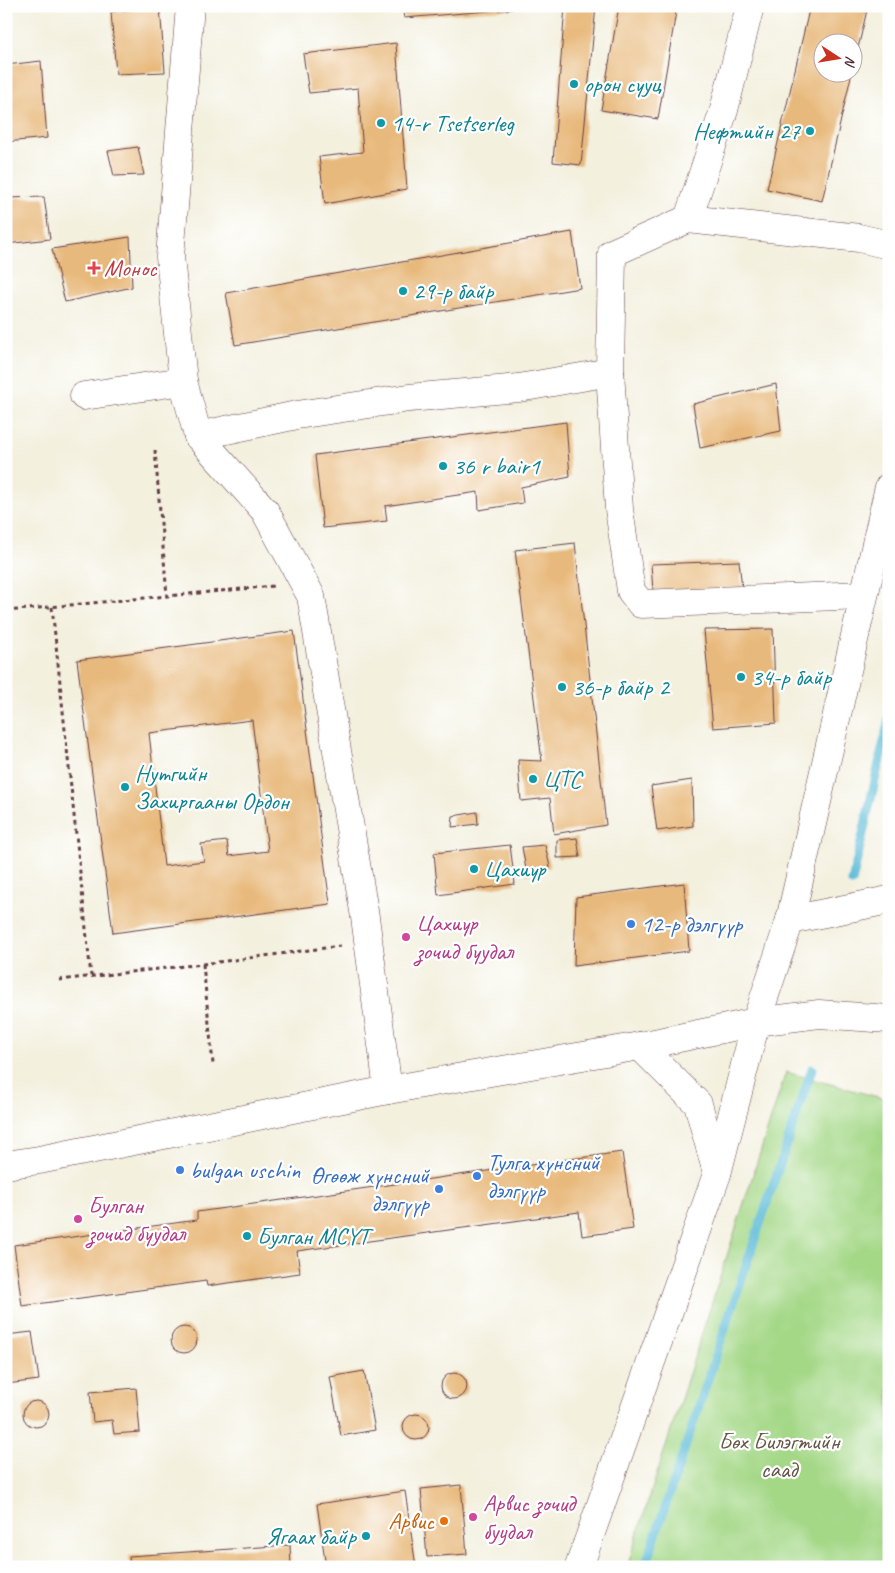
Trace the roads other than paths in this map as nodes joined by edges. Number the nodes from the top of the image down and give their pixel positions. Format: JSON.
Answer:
{"nodes":[{"id":1,"x":190,"y":6,"type":"edge"},
{"id":2,"x":750,"y":6,"type":"edge"},
{"id":3,"x":688,"y":219,"type":"junction"},
{"id":4,"x":889,"y":245,"type":"edge"},
{"id":5,"x":610,"y":372,"type":"junction"},
{"id":6,"x":183,"y":381,"type":"junction"},
{"id":7,"x":84,"y":396,"type":"dead end"},
{"id":8,"x":198,"y":436,"type":"junction"},
{"id":9,"x":889,"y":487,"type":"edge"},
{"id":10,"x":863,"y":595,"type":"junction"},
{"id":11,"x":889,"y":900,"type":"edge"},
{"id":12,"x":790,"y":920,"type":"junction"},
{"id":13,"x":889,"y":1019,"type":"edge"},
{"id":14,"x":756,"y":1022,"type":"junction"},
{"id":15,"x":640,"y":1046,"type":"junction"},
{"id":16,"x":388,"y":1090,"type":"junction"},
{"id":17,"x":6,"y":1165,"type":"edge"},
{"id":18,"x":717,"y":1174,"type":"junction"},
{"id":19,"x":579,"y":1567,"type":"edge"}],
"edges":[{"from":1,"to":6,"type":"street"},
{"from":2,"to":3,"type":"street"},
{"from":3,"to":4,"type":"street"},
{"from":3,"to":5,"type":"street"},
{"from":5,"to":8,"type":"street"},
{"from":5,"to":10,"type":"street"},
{"from":6,"to":7,"type":"street"},
{"from":6,"to":8,"type":"street"},
{"from":8,"to":16,"type":"street"},
{"from":9,"to":10,"type":"street"},
{"from":10,"to":12,"type":"street"},
{"from":11,"to":12,"type":"street"},
{"from":12,"to":14,"type":"street"},
{"from":13,"to":14,"type":"street"},
{"from":14,"to":15,"type":"street"},
{"from":14,"to":18,"type":"street"},
{"from":15,"to":16,"type":"street"},
{"from":15,"to":18,"type":"street"},
{"from":16,"to":17,"type":"street"},
{"from":18,"to":19,"type":"street"}]}
